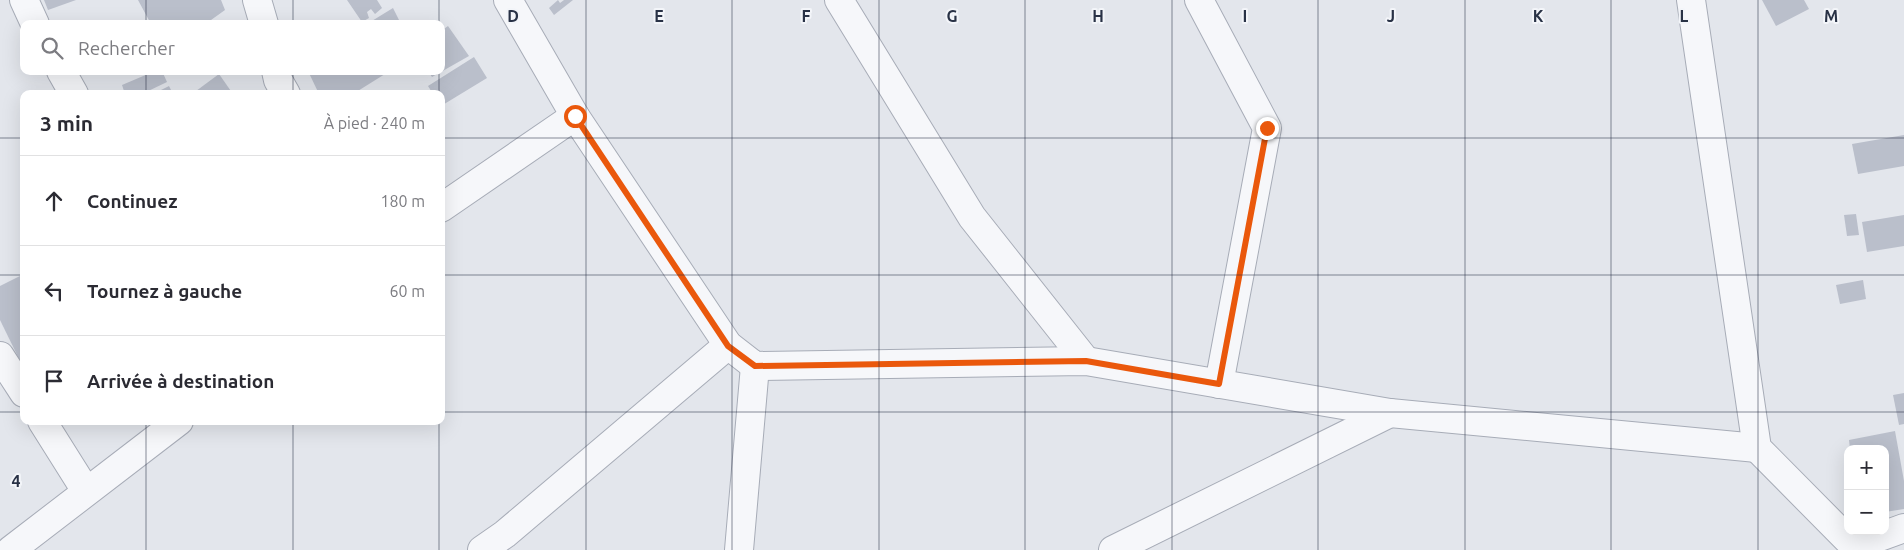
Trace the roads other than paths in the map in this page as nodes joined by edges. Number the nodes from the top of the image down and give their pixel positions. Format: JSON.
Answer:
{"nodes":[{"id":1,"x":24,"y":0,"type":"edge"},
{"id":2,"x":257,"y":0,"type":"edge"},
{"id":3,"x":508,"y":0,"type":"edge"},
{"id":4,"x":839,"y":0,"type":"edge"},
{"id":5,"x":1199,"y":0,"type":"edge"},
{"id":6,"x":1691,"y":0,"type":"edge"},
{"id":7,"x":33,"y":20,"type":"edge"},
{"id":8,"x":263,"y":20,"type":"edge"},
{"id":9,"x":62,"y":75,"type":"edge"},
{"id":10,"x":277,"y":75,"type":"edge"},
{"id":11,"x":72,"y":90,"type":"edge"},
{"id":12,"x":284,"y":90,"type":"edge"},
{"id":13,"x":575,"y":116,"type":"junction"},
{"id":14,"x":445,"y":205,"type":"edge"},
{"id":15,"x":728,"y":346,"type":"junction"},
{"id":16,"x":0,"y":356,"type":"edge"},
{"id":17,"x":1086,"y":361,"type":"junction"},
{"id":18,"x":755,"y":366,"type":"junction"},
{"id":19,"x":1219,"y":384,"type":"junction"},
{"id":20,"x":20,"y":387,"type":"edge"},
{"id":21,"x":1390,"y":413,"type":"junction"},
{"id":22,"x":45,"y":425,"type":"edge"},
{"id":23,"x":173,"y":425,"type":"edge"},
{"id":24,"x":1757,"y":448,"type":"junction"},
{"id":25,"x":86,"y":491,"type":"junction"},
{"id":26,"x":1904,"y":528,"type":"edge"},
{"id":27,"x":506,"y":542,"type":"edge"},
{"id":28,"x":1856,"y":548,"type":"edge"},
{"id":29,"x":11,"y":550,"type":"edge"},
{"id":30,"x":482,"y":550,"type":"edge"},
{"id":31,"x":739,"y":550,"type":"edge"},
{"id":32,"x":1113,"y":550,"type":"edge"}],
"edges":[{"from":1,"to":7,"type":"street"},
{"from":2,"to":8,"type":"street"},
{"from":3,"to":13,"type":"street"},
{"from":4,"to":17,"type":"street"},
{"from":5,"to":19,"type":"street"},
{"from":6,"to":24,"type":"street"},
{"from":9,"to":11,"type":"street"},
{"from":10,"to":12,"type":"street"},
{"from":13,"to":14,"type":"street"},
{"from":13,"to":15,"type":"street"},
{"from":15,"to":18,"type":"street"},
{"from":15,"to":27,"type":"street"},
{"from":16,"to":20,"type":"street"},
{"from":17,"to":18,"type":"street"},
{"from":17,"to":19,"type":"street"},
{"from":18,"to":31,"type":"street"},
{"from":19,"to":21,"type":"street"},
{"from":21,"to":24,"type":"street"},
{"from":21,"to":32,"type":"street"},
{"from":22,"to":25,"type":"street"},
{"from":23,"to":25,"type":"street"},
{"from":24,"to":28,"type":"street"},
{"from":25,"to":29,"type":"street"},
{"from":26,"to":28,"type":"street"},
{"from":27,"to":30,"type":"street"}]}
